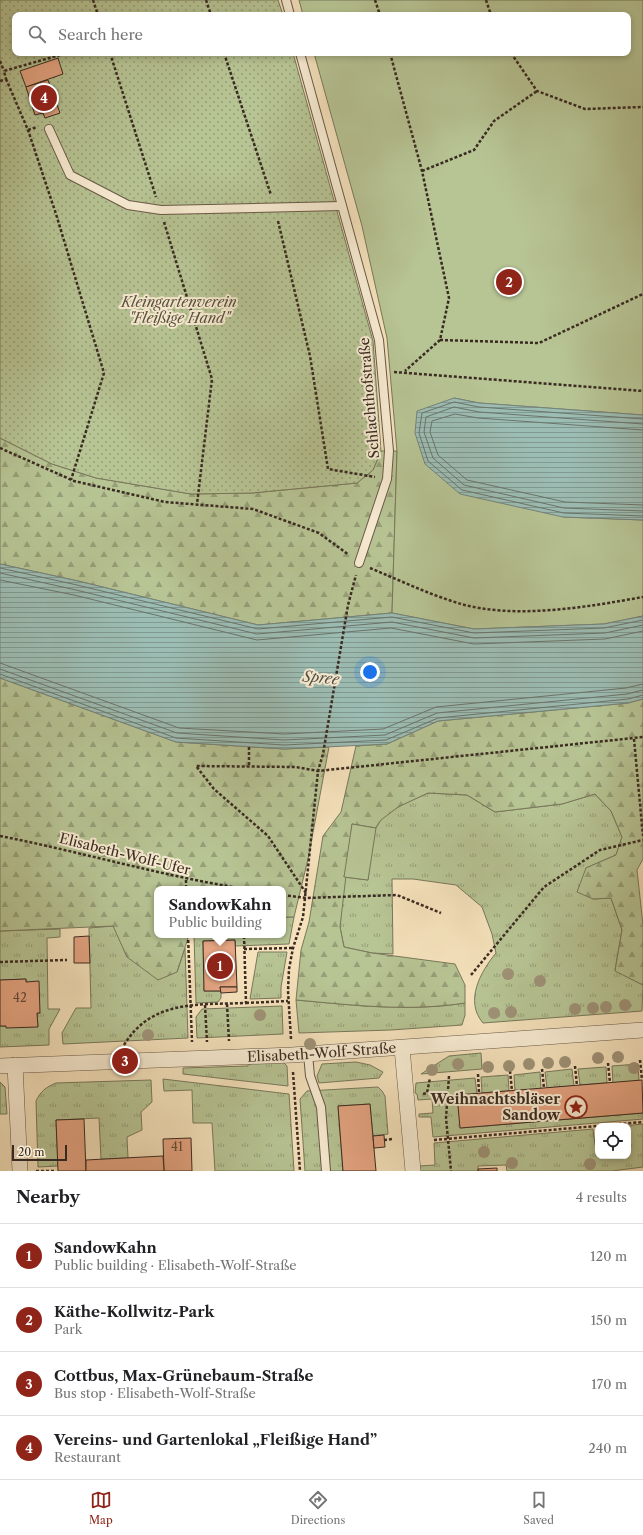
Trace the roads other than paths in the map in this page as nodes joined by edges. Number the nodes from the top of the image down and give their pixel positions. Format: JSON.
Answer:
{"nodes":[{"id":1,"x":286,"y":0,"type":"edge"},
{"id":2,"x":289,"y":12,"type":"edge"},
{"id":3,"x":301,"y":56,"type":"edge"},
{"id":4,"x":49,"y":129,"type":"dead end"},
{"id":5,"x":342,"y":206,"type":"junction"},
{"id":6,"x":359,"y":563,"type":"road end"},
{"id":7,"x":643,"y":1030,"type":"edge"},
{"id":8,"x":402,"y":1048,"type":"junction"},
{"id":9,"x":308,"y":1054,"type":"junction"},
{"id":10,"x":7,"y":1066,"type":"edge"},
{"id":11,"x":20,"y":1171,"type":"edge"},
{"id":12,"x":326,"y":1171,"type":"edge"},
{"id":13,"x":413,"y":1171,"type":"edge"}],
"edges":[{"from":1,"to":2,"type":"lane"},
{"from":3,"to":5,"type":"lane","name":"Schlachthofstraße"},
{"from":4,"to":5,"type":"lane"},
{"from":5,"to":6,"type":"lane","name":"Schlachthofstraße"},
{"from":7,"to":8,"type":"street","name":"Elisabeth-Wolf-Straße"},
{"from":8,"to":9,"type":"street","name":"Elisabeth-Wolf-Straße"},
{"from":8,"to":13,"type":"street"},
{"from":9,"to":10,"type":"street","name":"Elisabeth-Wolf-Straße"},
{"from":9,"to":12,"type":"lane"},
{"from":10,"to":11,"type":"street"}]}
